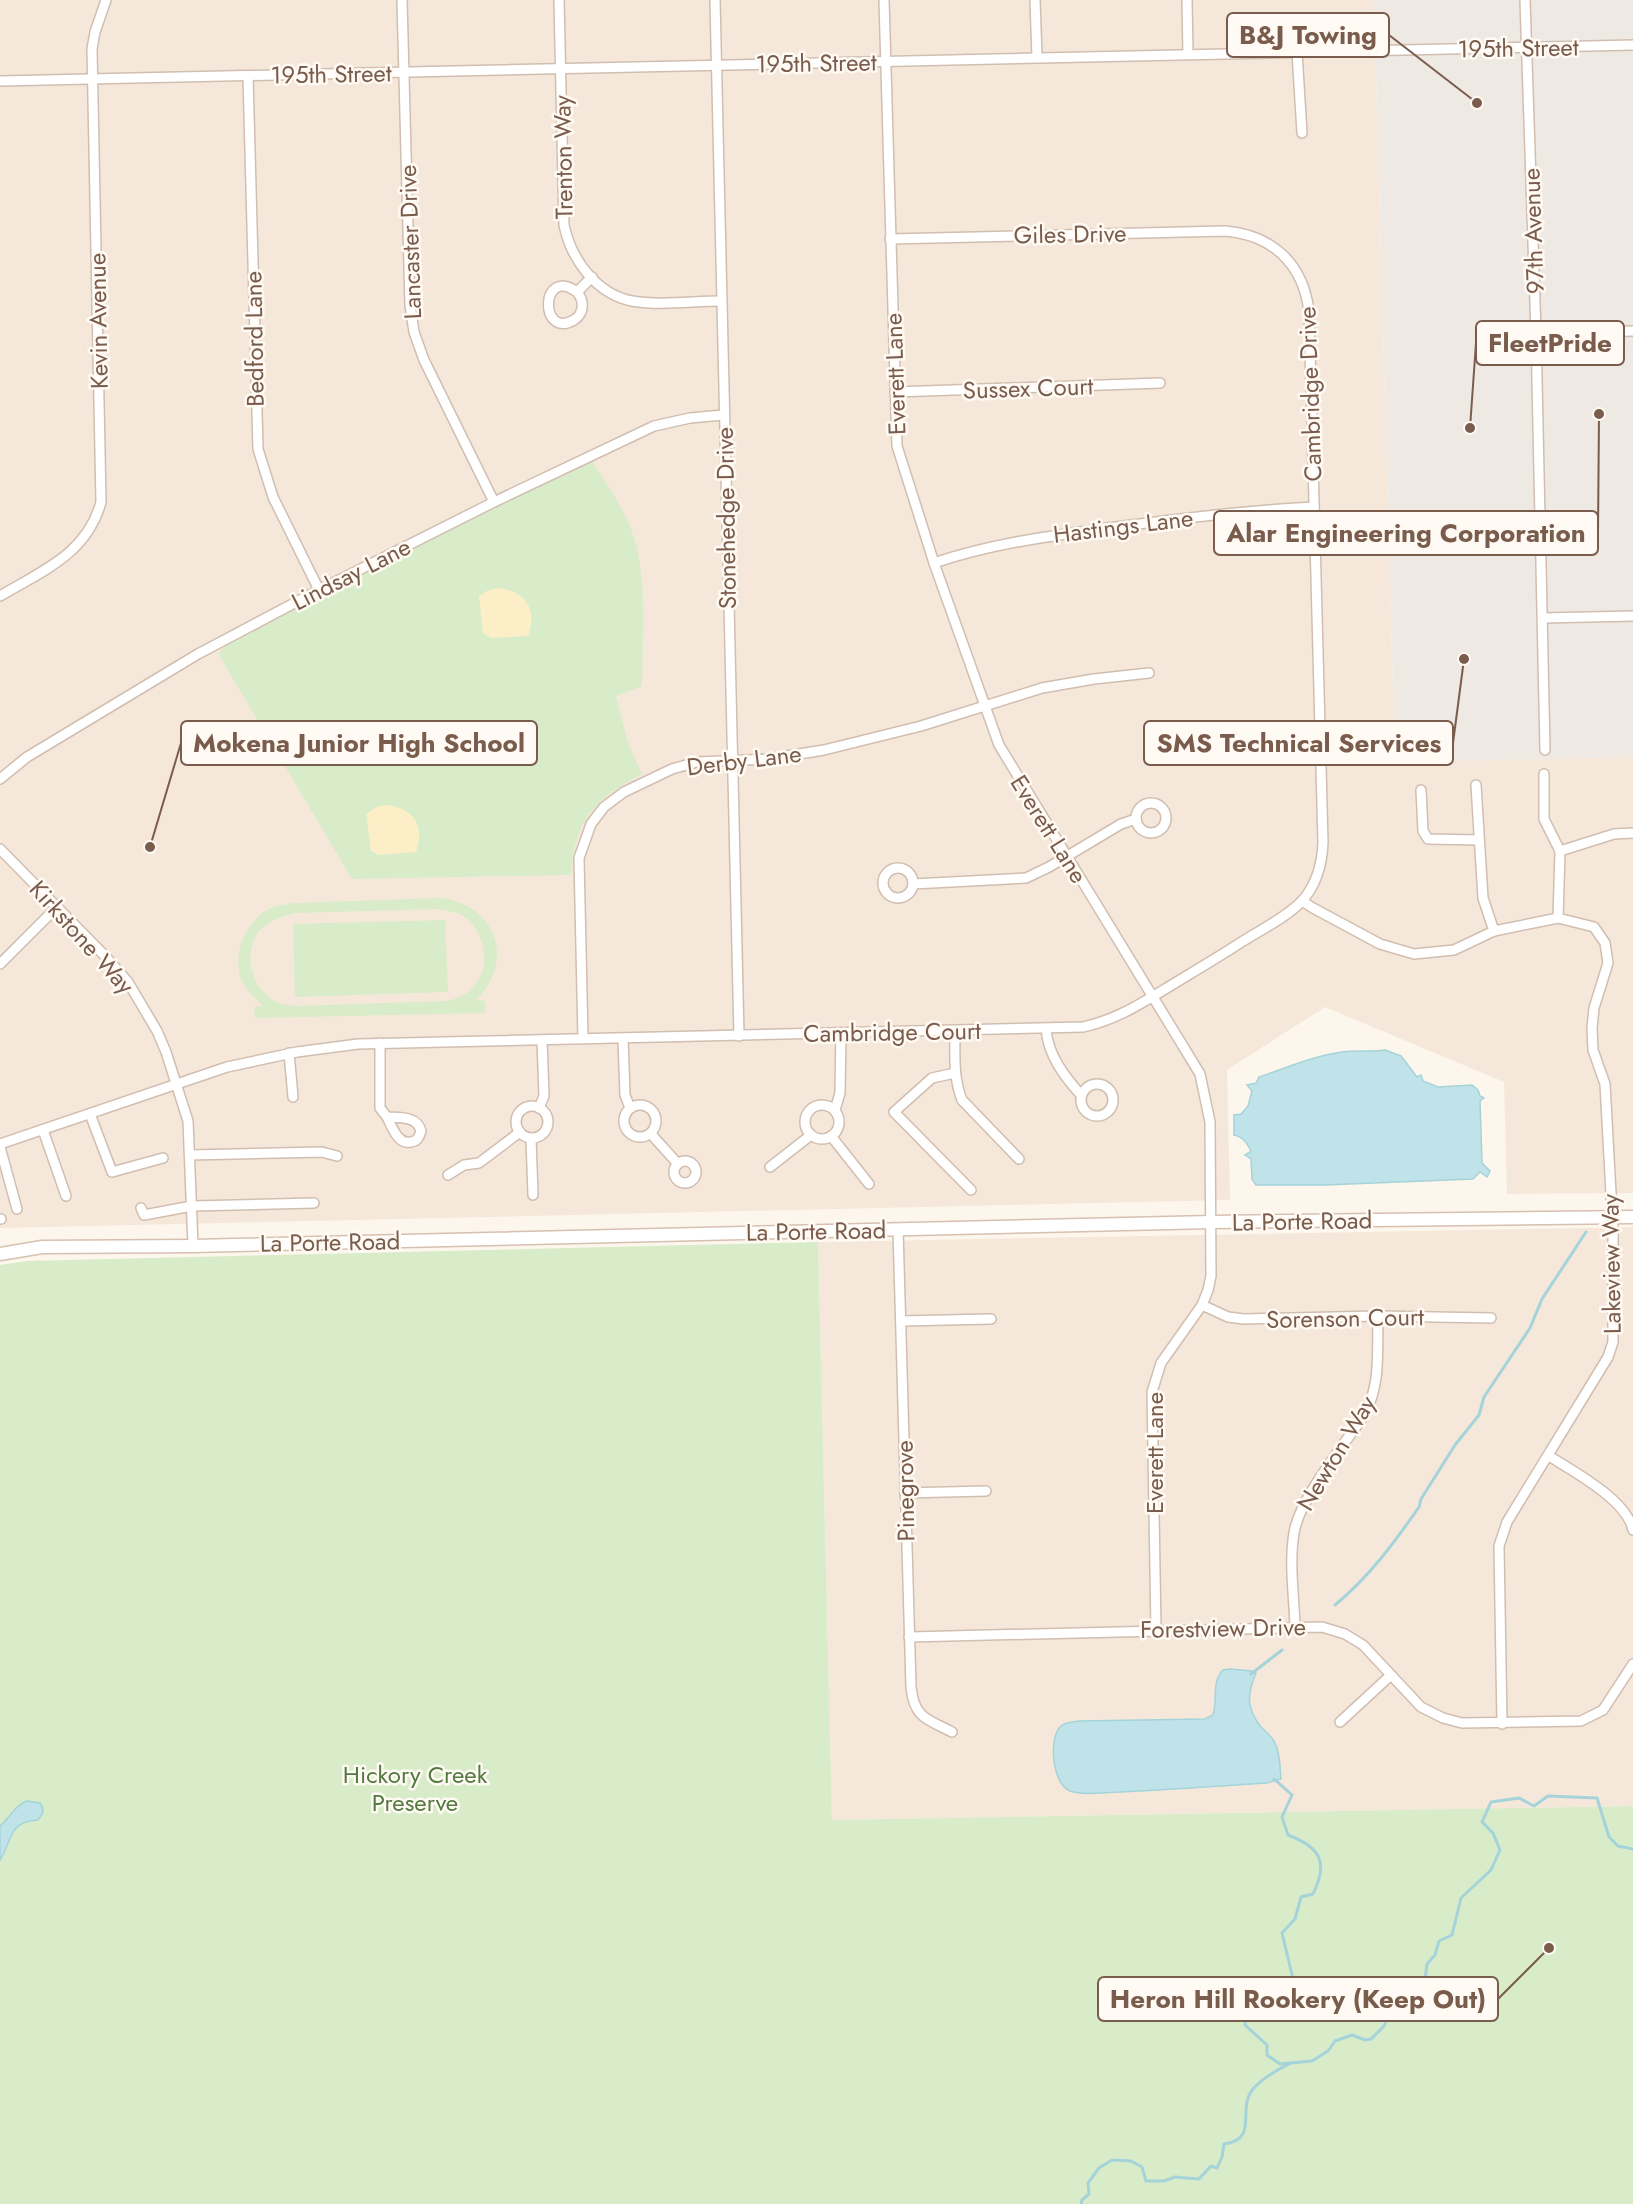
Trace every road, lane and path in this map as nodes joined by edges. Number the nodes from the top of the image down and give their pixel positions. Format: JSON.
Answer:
{"nodes":[{"id":1,"x":106,"y":0,"type":"edge"},
{"id":2,"x":402,"y":0,"type":"edge"},
{"id":3,"x":559,"y":0,"type":"edge"},
{"id":4,"x":715,"y":0,"type":"edge"},
{"id":5,"x":884,"y":0,"type":"edge"},
{"id":6,"x":1035,"y":0,"type":"edge"},
{"id":7,"x":1187,"y":0,"type":"edge"},
{"id":8,"x":1525,"y":0,"type":"edge"},
{"id":9,"x":1633,"y":45,"type":"edge"},
{"id":10,"x":1526,"y":48,"type":"junction"},
{"id":11,"x":1297,"y":52,"type":"junction"},
{"id":12,"x":1188,"y":54,"type":"junction"},
{"id":13,"x":1037,"y":57,"type":"junction"},
{"id":14,"x":886,"y":62,"type":"junction"},
{"id":15,"x":716,"y":65,"type":"junction"},
{"id":16,"x":561,"y":69,"type":"junction"},
{"id":17,"x":404,"y":72,"type":"junction"},
{"id":18,"x":248,"y":76,"type":"junction"},
{"id":19,"x":93,"y":80,"type":"junction"},
{"id":20,"x":0,"y":81,"type":"edge"},
{"id":21,"x":1302,"y":133,"type":"dead end"},
{"id":22,"x":1250,"y":235,"type":"joint"},
{"id":23,"x":890,"y":239,"type":"junction"},
{"id":24,"x":592,"y":278,"type":"junction"},
{"id":25,"x":577,"y":291,"type":"dead end"},
{"id":26,"x":722,"y":301,"type":"junction"},
{"id":27,"x":1633,"y":331,"type":"edge"},
{"id":28,"x":1536,"y":333,"type":"junction"},
{"id":29,"x":1160,"y":383,"type":"dead end"},
{"id":30,"x":895,"y":392,"type":"junction"},
{"id":31,"x":723,"y":416,"type":"junction"},
{"id":32,"x":494,"y":502,"type":"junction"},
{"id":33,"x":1314,"y":507,"type":"junction"},
{"id":34,"x":934,"y":562,"type":"junction"},
{"id":35,"x":319,"y":590,"type":"junction"},
{"id":36,"x":0,"y":596,"type":"edge"},
{"id":37,"x":1633,"y":616,"type":"edge"},
{"id":38,"x":1542,"y":618,"type":"junction"},
{"id":39,"x":1149,"y":673,"type":"dead end"},
{"id":40,"x":984,"y":707,"type":"junction"},
{"id":41,"x":1545,"y":750,"type":"dead end"},
{"id":42,"x":732,"y":760,"type":"junction"},
{"id":43,"x":1544,"y":774,"type":"dead end"},
{"id":44,"x":0,"y":779,"type":"edge"},
{"id":45,"x":1476,"y":785,"type":"dead end"},
{"id":46,"x":1421,"y":790,"type":"dead end"},
{"id":47,"x":1136,"y":819,"type":"dead end"},
{"id":48,"x":1633,"y":832,"type":"edge"},
{"id":49,"x":1479,"y":840,"type":"junction"},
{"id":50,"x":0,"y":849,"type":"edge"},
{"id":51,"x":1560,"y":851,"type":"junction"},
{"id":52,"x":1066,"y":856,"type":"junction"},
{"id":53,"x":913,"y":884,"type":"dead end"},
{"id":54,"x":1302,"y":901,"type":"junction"},
{"id":55,"x":57,"y":908,"type":"junction"},
{"id":56,"x":1558,"y":918,"type":"junction"},
{"id":57,"x":1494,"y":931,"type":"junction"},
{"id":58,"x":0,"y":964,"type":"edge"},
{"id":59,"x":1153,"y":996,"type":"junction"},
{"id":60,"x":1046,"y":1029,"type":"junction"},
{"id":61,"x":955,"y":1031,"type":"junction"},
{"id":62,"x":841,"y":1033,"type":"junction"},
{"id":63,"x":739,"y":1036,"type":"junction"},
{"id":64,"x":583,"y":1039,"type":"junction"},
{"id":65,"x":623,"y":1039,"type":"junction"},
{"id":66,"x":542,"y":1040,"type":"junction"},
{"id":67,"x":380,"y":1043,"type":"junction"},
{"id":68,"x":289,"y":1053,"type":"junction"},
{"id":69,"x":954,"y":1073,"type":"junction"},
{"id":70,"x":177,"y":1083,"type":"junction"},
{"id":71,"x":1081,"y":1095,"type":"dead end"},
{"id":72,"x":293,"y":1097,"type":"dead end"},
{"id":73,"x":539,"y":1108,"type":"junction"},
{"id":74,"x":630,"y":1108,"type":"junction"},
{"id":75,"x":835,"y":1110,"type":"junction"},
{"id":76,"x":90,"y":1114,"type":"junction"},
{"id":77,"x":387,"y":1117,"type":"dead end"},
{"id":78,"x":43,"y":1130,"type":"junction"},
{"id":79,"x":520,"y":1132,"type":"junction"},
{"id":80,"x":651,"y":1134,"type":"junction"},
{"id":81,"x":811,"y":1135,"type":"junction"},
{"id":82,"x":831,"y":1136,"type":"junction"},
{"id":83,"x":531,"y":1138,"type":"junction"},
{"id":84,"x":0,"y":1145,"type":"edge"},
{"id":85,"x":190,"y":1155,"type":"junction"},
{"id":86,"x":337,"y":1156,"type":"dead end"},
{"id":87,"x":163,"y":1158,"type":"dead end"},
{"id":88,"x":1019,"y":1159,"type":"dead end"},
{"id":89,"x":678,"y":1164,"type":"dead end"},
{"id":90,"x":770,"y":1167,"type":"dead end"},
{"id":91,"x":448,"y":1175,"type":"dead end"},
{"id":92,"x":869,"y":1184,"type":"dead end"},
{"id":93,"x":971,"y":1190,"type":"dead end"},
{"id":94,"x":533,"y":1195,"type":"dead end"},
{"id":95,"x":66,"y":1196,"type":"dead end"},
{"id":96,"x":314,"y":1203,"type":"dead end"},
{"id":97,"x":192,"y":1206,"type":"junction"},
{"id":98,"x":141,"y":1208,"type":"dead end"},
{"id":99,"x":17,"y":1209,"type":"dead end"},
{"id":100,"x":1633,"y":1217,"type":"edge"},
{"id":101,"x":1612,"y":1218,"type":"junction"},
{"id":102,"x":1212,"y":1222,"type":"junction"},
{"id":103,"x":898,"y":1229,"type":"junction"},
{"id":104,"x":193,"y":1246,"type":"junction"},
{"id":105,"x":0,"y":1254,"type":"edge"},
{"id":106,"x":1202,"y":1305,"type":"junction"},
{"id":107,"x":1378,"y":1316,"type":"junction"},
{"id":108,"x":991,"y":1318,"type":"dead end"},
{"id":109,"x":1491,"y":1318,"type":"dead end"},
{"id":110,"x":900,"y":1321,"type":"junction"},
{"id":111,"x":1549,"y":1456,"type":"junction"},
{"id":112,"x":986,"y":1491,"type":"dead end"},
{"id":113,"x":905,"y":1493,"type":"junction"},
{"id":114,"x":1633,"y":1530,"type":"edge"},
{"id":115,"x":1295,"y":1626,"type":"junction"},
{"id":116,"x":1156,"y":1629,"type":"junction"},
{"id":117,"x":909,"y":1636,"type":"junction"},
{"id":118,"x":1633,"y":1664,"type":"edge"},
{"id":119,"x":1391,"y":1675,"type":"junction"},
{"id":120,"x":1340,"y":1722,"type":"dead end"},
{"id":121,"x":1502,"y":1724,"type":"junction"},
{"id":122,"x":952,"y":1732,"type":"dead end"}],
"edges":[{"from":1,"to":19,"type":"street","name":"Kevin Avenue"},
{"from":2,"to":17,"type":"street","name":"Lancaster Drive"},
{"from":3,"to":16,"type":"street","name":"Trenton Way"},
{"from":4,"to":15,"type":"street","name":"Stonehedge Drive"},
{"from":5,"to":14,"type":"street","name":"Everett Lane"},
{"from":6,"to":13,"type":"street"},
{"from":7,"to":12,"type":"street"},
{"from":8,"to":10,"type":"street","name":"97th Avenue"},
{"from":9,"to":10,"type":"street","name":"195th Street"},
{"from":10,"to":11,"type":"street","name":"195th Street"},
{"from":10,"to":28,"type":"street","name":"97th Avenue"},
{"from":11,"to":12,"type":"street","name":"195th Street"},
{"from":11,"to":21,"type":"street"},
{"from":12,"to":13,"type":"street","name":"195th Street"},
{"from":13,"to":14,"type":"street","name":"195th Street"},
{"from":14,"to":15,"type":"street","name":"195th Street"},
{"from":14,"to":23,"type":"street","name":"Everett Lane"},
{"from":15,"to":16,"type":"street","name":"195th Street"},
{"from":15,"to":26,"type":"street","name":"Stonehedge Drive"},
{"from":16,"to":17,"type":"street","name":"195th Street"},
{"from":16,"to":24,"type":"street","name":"Trenton Way"},
{"from":17,"to":18,"type":"street","name":"195th Street"},
{"from":17,"to":32,"type":"street","name":"Lancaster Drive"},
{"from":18,"to":19,"type":"street","name":"195th Street"},
{"from":18,"to":35,"type":"street","name":"Bedford Lane"},
{"from":19,"to":20,"type":"street","name":"195th Street"},
{"from":19,"to":36,"type":"street","name":"Kevin Avenue"},
{"from":22,"to":23,"type":"street","name":"Giles Drive"},
{"from":22,"to":33,"type":"street","name":"Cambridge Drive"},
{"from":23,"to":30,"type":"street","name":"Everett Lane"},
{"from":24,"to":25,"type":"street"},
{"from":24,"to":26,"type":"street","name":"Trenton Way"},
{"from":26,"to":31,"type":"street","name":"Stonehedge Drive"},
{"from":27,"to":28,"type":"street"},
{"from":28,"to":38,"type":"street","name":"97th Avenue"},
{"from":29,"to":30,"type":"street","name":"Sussex Court"},
{"from":30,"to":34,"type":"street","name":"Everett Lane"},
{"from":31,"to":32,"type":"street","name":"Lindsay Lane"},
{"from":31,"to":42,"type":"street","name":"Stonehedge Drive"},
{"from":32,"to":35,"type":"street","name":"Lindsay Lane"},
{"from":33,"to":34,"type":"street","name":"Hastings Lane"},
{"from":33,"to":54,"type":"street","name":"Cambridge Drive"},
{"from":34,"to":40,"type":"street","name":"Everett Lane"},
{"from":35,"to":44,"type":"street","name":"Lindsay Lane"},
{"from":37,"to":38,"type":"street"},
{"from":38,"to":41,"type":"street","name":"97th Avenue"},
{"from":39,"to":40,"type":"street","name":"Derby Lane"},
{"from":40,"to":42,"type":"street","name":"Derby Lane"},
{"from":40,"to":52,"type":"street","name":"Everett Lane"},
{"from":42,"to":63,"type":"street","name":"Stonehedge Drive"},
{"from":42,"to":64,"type":"street","name":"Derby Lane"},
{"from":43,"to":51,"type":"street"},
{"from":45,"to":49,"type":"street"},
{"from":46,"to":49,"type":"street"},
{"from":47,"to":52,"type":"street"},
{"from":48,"to":51,"type":"street"},
{"from":49,"to":57,"type":"street"},
{"from":50,"to":55,"type":"street","name":"Kirkstone Way"},
{"from":51,"to":56,"type":"street"},
{"from":52,"to":53,"type":"street"},
{"from":52,"to":59,"type":"street","name":"Everett Lane"},
{"from":54,"to":57,"type":"street"},
{"from":54,"to":59,"type":"street","name":"Cambridge Drive"},
{"from":55,"to":58,"type":"street"},
{"from":55,"to":70,"type":"street","name":"Kirkstone Way"},
{"from":56,"to":57,"type":"street"},
{"from":56,"to":101,"type":"street","name":"Lakeview Way"},
{"from":59,"to":60,"type":"street","name":"Cambridge Court"},
{"from":59,"to":102,"type":"street","name":"Everett Lane"},
{"from":60,"to":61,"type":"street","name":"Cambridge Court"},
{"from":60,"to":71,"type":"street"},
{"from":61,"to":62,"type":"street","name":"Cambridge Court"},
{"from":61,"to":69,"type":"street"},
{"from":62,"to":63,"type":"street","name":"Cambridge Court"},
{"from":62,"to":75,"type":"street"},
{"from":63,"to":65,"type":"street","name":"Cambridge Court"},
{"from":64,"to":65,"type":"street","name":"Cambridge Court"},
{"from":64,"to":66,"type":"street","name":"Cambridge Court"},
{"from":65,"to":74,"type":"street"},
{"from":66,"to":67,"type":"street","name":"Cambridge Court"},
{"from":66,"to":73,"type":"street"},
{"from":67,"to":68,"type":"street","name":"Cambridge Court"},
{"from":67,"to":77,"type":"street"},
{"from":68,"to":70,"type":"street","name":"Cambridge Court"},
{"from":68,"to":72,"type":"street"},
{"from":69,"to":88,"type":"street"},
{"from":69,"to":93,"type":"street"},
{"from":70,"to":76,"type":"street","name":"Cambridge Court"},
{"from":70,"to":85,"type":"street","name":"Kirkstone Way"},
{"from":73,"to":79,"type":"street"},
{"from":73,"to":83,"type":"street"},
{"from":74,"to":80,"type":"street"},
{"from":74,"to":80,"type":"street"},
{"from":75,"to":81,"type":"street"},
{"from":75,"to":82,"type":"street"},
{"from":76,"to":78,"type":"street","name":"Cambridge Court"},
{"from":76,"to":87,"type":"street"},
{"from":78,"to":84,"type":"street","name":"Cambridge Court"},
{"from":78,"to":95,"type":"street"},
{"from":79,"to":83,"type":"street"},
{"from":79,"to":91,"type":"street"},
{"from":80,"to":89,"type":"street"},
{"from":81,"to":82,"type":"street"},
{"from":81,"to":90,"type":"street"},
{"from":82,"to":92,"type":"street"},
{"from":83,"to":94,"type":"street"},
{"from":84,"to":99,"type":"street","name":"Cambridge Court"},
{"from":85,"to":86,"type":"street"},
{"from":85,"to":97,"type":"street","name":"Kirkstone Way"},
{"from":96,"to":97,"type":"street"},
{"from":97,"to":98,"type":"street"},
{"from":97,"to":104,"type":"street","name":"Kirkstone Way"},
{"from":100,"to":101,"type":"street","name":"La Porte Road"},
{"from":101,"to":102,"type":"street","name":"La Porte Road"},
{"from":101,"to":111,"type":"street","name":"Lakeview Way"},
{"from":102,"to":103,"type":"street","name":"La Porte Road"},
{"from":102,"to":106,"type":"street","name":"Everett Lane"},
{"from":103,"to":104,"type":"street","name":"La Porte Road"},
{"from":103,"to":110,"type":"street","name":"Pinegrove"},
{"from":104,"to":105,"type":"street","name":"La Porte Road"},
{"from":106,"to":107,"type":"street","name":"Sorenson Court"},
{"from":106,"to":116,"type":"street","name":"Everett Lane"},
{"from":107,"to":109,"type":"street","name":"Sorenson Court"},
{"from":107,"to":115,"type":"street","name":"Newton Way"},
{"from":108,"to":110,"type":"street"},
{"from":110,"to":113,"type":"street","name":"Pinegrove"},
{"from":111,"to":114,"type":"street"},
{"from":111,"to":121,"type":"street","name":"Lakeview Way"},
{"from":112,"to":113,"type":"street"},
{"from":113,"to":117,"type":"street","name":"Pinegrove"},
{"from":115,"to":116,"type":"street","name":"Forestview Drive"},
{"from":115,"to":119,"type":"street","name":"Forestview Drive"},
{"from":116,"to":117,"type":"street","name":"Forestview Drive"},
{"from":117,"to":122,"type":"street","name":"Pinegrove"},
{"from":118,"to":121,"type":"street","name":"Forestview Drive"},
{"from":119,"to":120,"type":"street"},
{"from":119,"to":121,"type":"street","name":"Forestview Drive"}]}
